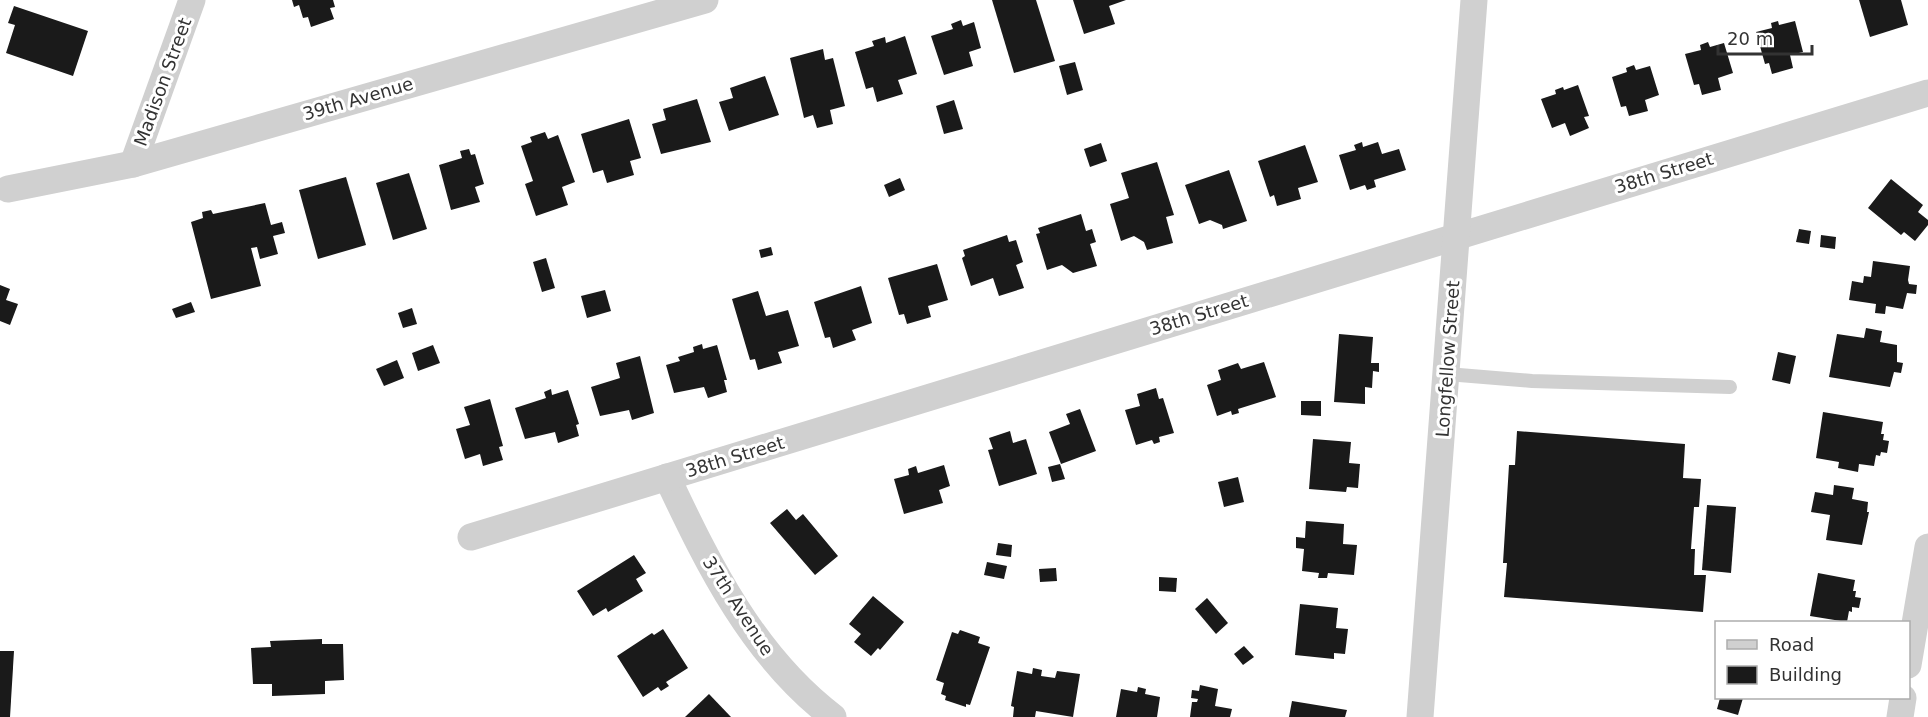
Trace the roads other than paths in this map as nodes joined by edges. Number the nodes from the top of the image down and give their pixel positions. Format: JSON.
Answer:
{"nodes":[{"id":1,"x":192,"y":0,"type":"edge"},
{"id":2,"x":705,"y":0,"type":"edge"},
{"id":3,"x":1474,"y":0,"type":"edge"},
{"id":4,"x":1928,"y":93,"type":"edge"},
{"id":5,"x":133,"y":165,"type":"junction"},
{"id":6,"x":8,"y":189,"type":"dead end"},
{"id":7,"x":1457,"y":236,"type":"junction"},
{"id":8,"x":1447,"y":374,"type":"junction"},
{"id":9,"x":1730,"y":387,"type":"dead end"},
{"id":10,"x":667,"y":477,"type":"junction"},
{"id":11,"x":471,"y":537,"type":"dead end"},
{"id":12,"x":1928,"y":547,"type":"edge"},
{"id":13,"x":1910,"y":653,"type":"edge"},
{"id":14,"x":1903,"y":699,"type":"edge"},
{"id":15,"x":833,"y":717,"type":"edge"},
{"id":16,"x":1420,"y":717,"type":"edge"},
{"id":17,"x":1900,"y":717,"type":"edge"}],
"edges":[{"from":1,"to":5,"type":"street","name":"Madison Street"},
{"from":2,"to":5,"type":"street","name":"39th Avenue"},
{"from":3,"to":7,"type":"street","name":"Longfellow Street"},
{"from":4,"to":7,"type":"street","name":"38th Street"},
{"from":5,"to":6,"type":"street","name":"39th Avenue"},
{"from":7,"to":8,"type":"street","name":"Longfellow Street"},
{"from":7,"to":10,"type":"street","name":"38th Street"},
{"from":8,"to":9,"type":"lane"},
{"from":8,"to":16,"type":"street","name":"Longfellow Street"},
{"from":10,"to":11,"type":"street","name":"38th Street"},
{"from":10,"to":15,"type":"street","name":"37th Avenue"},
{"from":12,"to":13,"type":"street"},
{"from":14,"to":17,"type":"street"}]}
